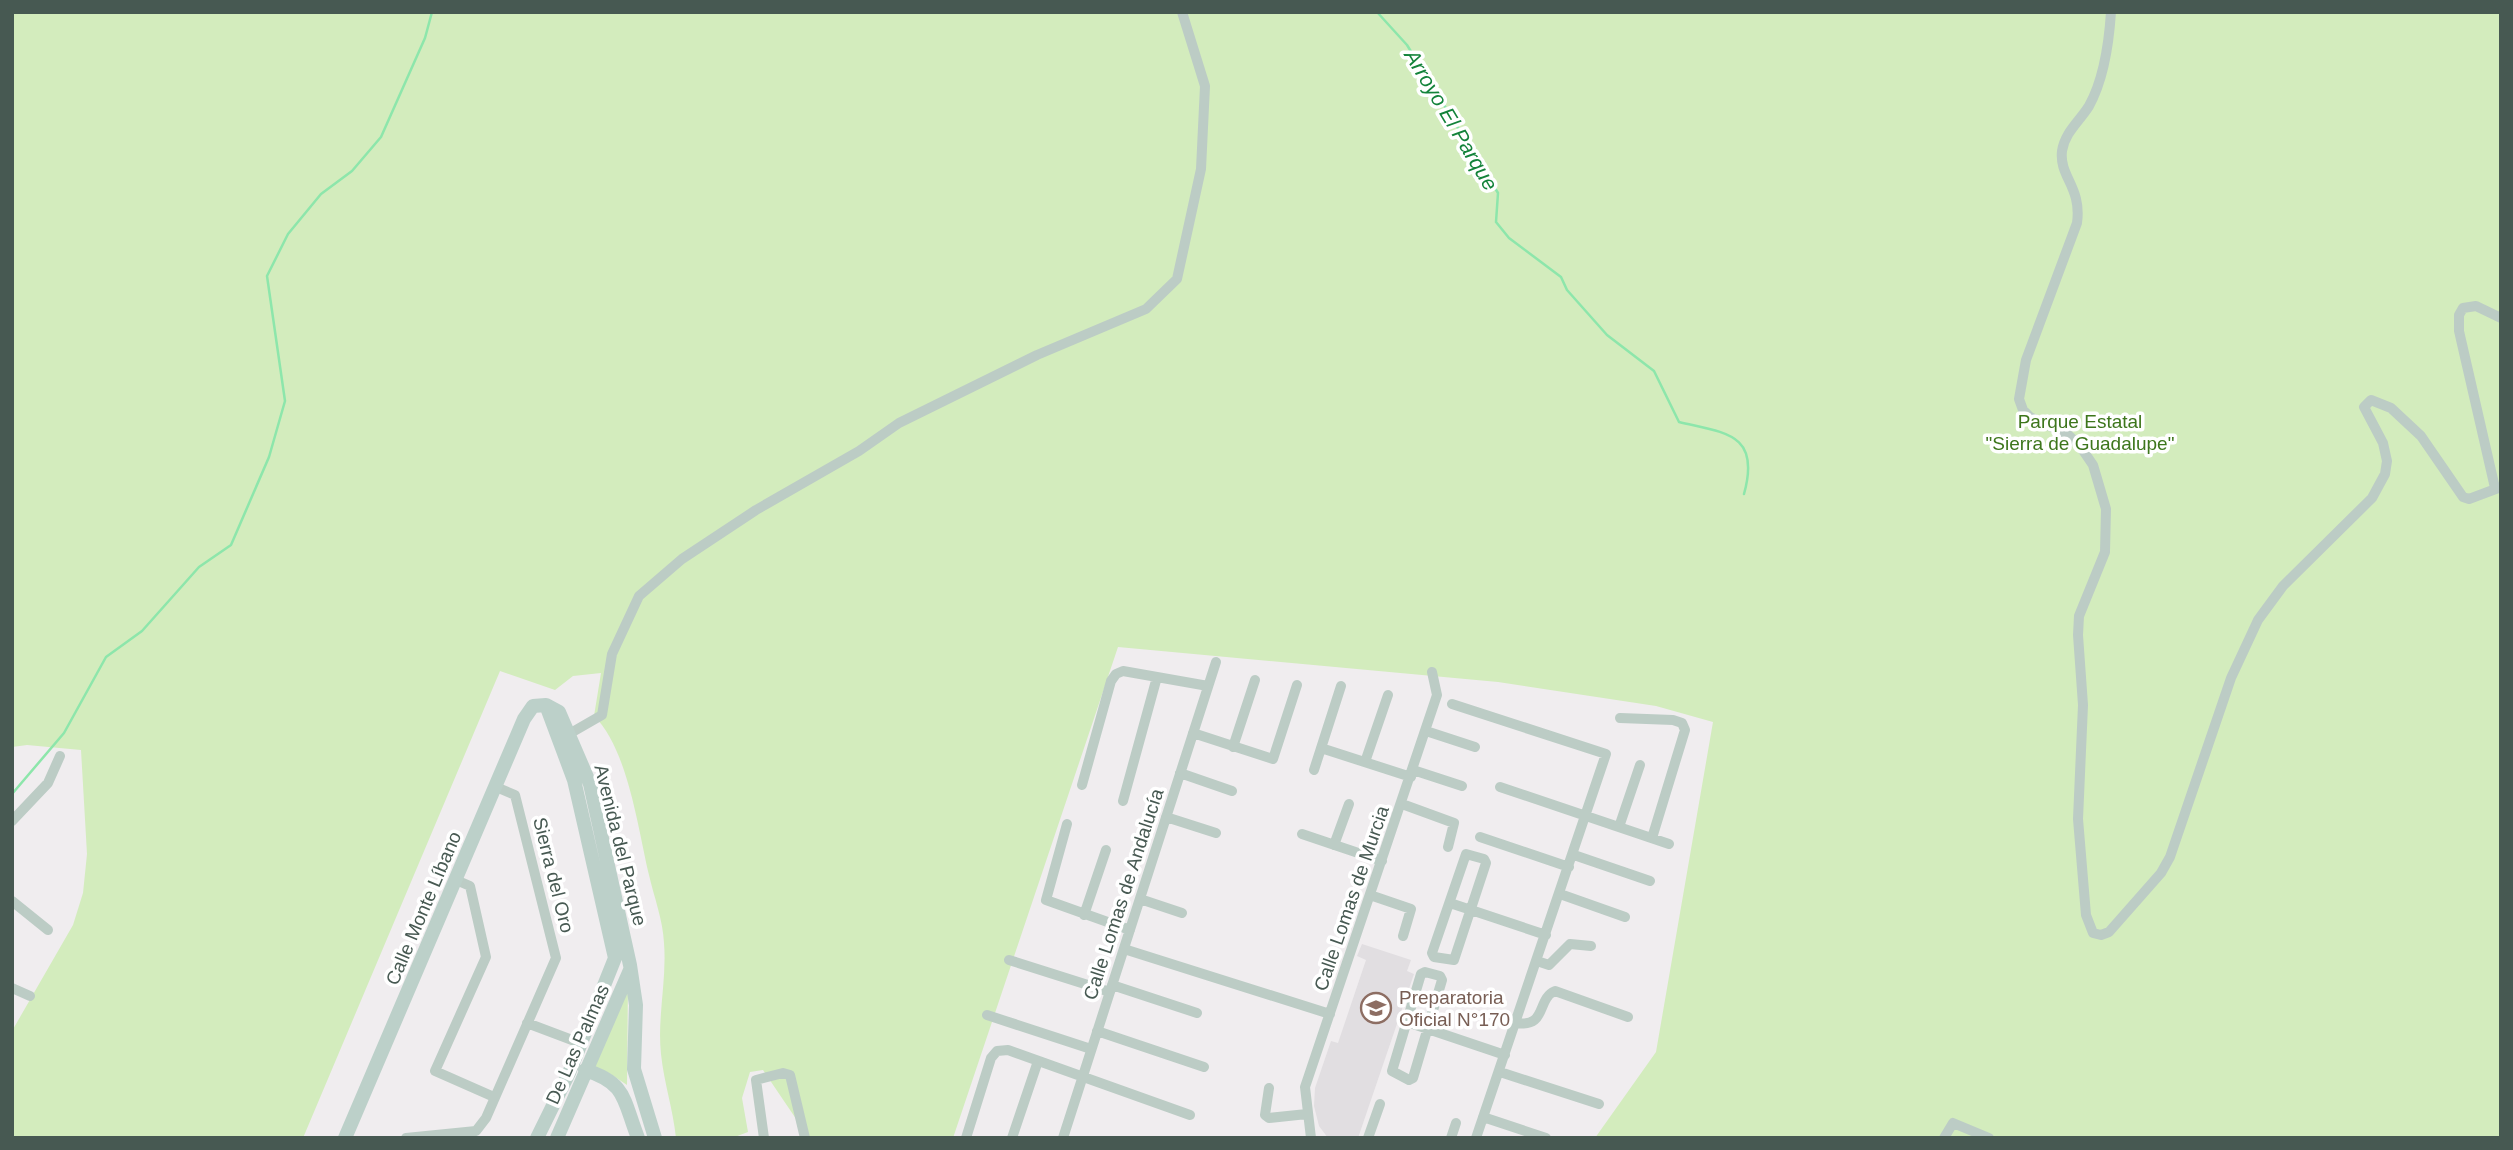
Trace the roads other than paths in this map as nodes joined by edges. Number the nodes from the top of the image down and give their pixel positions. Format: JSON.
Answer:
{"nodes":[{"id":1,"x":1182,"y":12,"type":"edge"},
{"id":2,"x":2111,"y":12,"type":"edge"},
{"id":3,"x":2501,"y":318,"type":"edge"},
{"id":4,"x":2498,"y":487,"type":"edge"},
{"id":5,"x":1216,"y":662,"type":"dead end"},
{"id":6,"x":1432,"y":672,"type":"dead end"},
{"id":7,"x":1157,"y":677,"type":"junction"},
{"id":8,"x":1255,"y":680,"type":"dead end"},
{"id":9,"x":1297,"y":685,"type":"dead end"},
{"id":10,"x":1208,"y":686,"type":"junction"},
{"id":11,"x":1341,"y":686,"type":"dead end"},
{"id":12,"x":1388,"y":695,"type":"dead end"},
{"id":13,"x":1452,"y":704,"type":"dead end"},
{"id":14,"x":546,"y":705,"type":"junction"},
{"id":15,"x":1620,"y":718,"type":"dead end"},
{"id":16,"x":1426,"y":731,"type":"junction"},
{"id":17,"x":1193,"y":733,"type":"junction"},
{"id":18,"x":569,"y":734,"type":"junction"},
{"id":19,"x":1233,"y":747,"type":"junction"},
{"id":20,"x":1475,"y":747,"type":"dead end"},
{"id":21,"x":1321,"y":748,"type":"junction"},
{"id":22,"x":60,"y":756,"type":"dead end"},
{"id":23,"x":1365,"y":762,"type":"junction"},
{"id":24,"x":1640,"y":765,"type":"dead end"},
{"id":25,"x":1314,"y":770,"type":"dead end"},
{"id":26,"x":1180,"y":773,"type":"junction"},
{"id":27,"x":1412,"y":774,"type":"junction"},
{"id":28,"x":1082,"y":785,"type":"dead end"},
{"id":29,"x":1462,"y":786,"type":"dead end"},
{"id":30,"x":496,"y":787,"type":"junction"},
{"id":31,"x":1500,"y":787,"type":"dead end"},
{"id":32,"x":1232,"y":790,"type":"dead end"},
{"id":33,"x":1123,"y":801,"type":"dead end"},
{"id":34,"x":1349,"y":804,"type":"dead end"},
{"id":35,"x":1402,"y":804,"type":"junction"},
{"id":36,"x":1587,"y":816,"type":"junction"},
{"id":37,"x":1166,"y":817,"type":"junction"},
{"id":38,"x":12,"y":821,"type":"edge"},
{"id":39,"x":1067,"y":824,"type":"dead end"},
{"id":40,"x":1619,"y":827,"type":"junction"},
{"id":41,"x":1216,"y":833,"type":"dead end"},
{"id":42,"x":1302,"y":834,"type":"dead end"},
{"id":43,"x":1480,"y":837,"type":"dead end"},
{"id":44,"x":1652,"y":838,"type":"junction"},
{"id":45,"x":1669,"y":844,"type":"dead end"},
{"id":46,"x":1334,"y":845,"type":"junction"},
{"id":47,"x":1448,"y":847,"type":"dead end"},
{"id":48,"x":1106,"y":850,"type":"dead end"},
{"id":49,"x":1574,"y":855,"type":"junction"},
{"id":50,"x":1382,"y":861,"type":"junction"},
{"id":51,"x":1569,"y":867,"type":"junction"},
{"id":52,"x":456,"y":880,"type":"junction"},
{"id":53,"x":1650,"y":881,"type":"dead end"},
{"id":54,"x":1560,"y":894,"type":"junction"},
{"id":55,"x":1370,"y":895,"type":"junction"},
{"id":56,"x":1140,"y":899,"type":"junction"},
{"id":57,"x":12,"y":901,"type":"edge"},
{"id":58,"x":1450,"y":903,"type":"junction"},
{"id":59,"x":1470,"y":910,"type":"junction"},
{"id":60,"x":1182,"y":913,"type":"dead end"},
{"id":61,"x":612,"y":915,"type":"junction"},
{"id":62,"x":1084,"y":915,"type":"junction"},
{"id":63,"x":1625,"y":917,"type":"dead end"},
{"id":64,"x":48,"y":930,"type":"dead end"},
{"id":65,"x":1130,"y":930,"type":"junction"},
{"id":66,"x":1546,"y":935,"type":"junction"},
{"id":67,"x":1403,"y":936,"type":"dead end"},
{"id":68,"x":1591,"y":946,"type":"dead end"},
{"id":69,"x":1124,"y":949,"type":"junction"},
{"id":70,"x":1009,"y":960,"type":"dead end"},
{"id":71,"x":1537,"y":961,"type":"junction"},
{"id":72,"x":630,"y":965,"type":"junction"},
{"id":73,"x":12,"y":988,"type":"edge"},
{"id":74,"x":1111,"y":988,"type":"junction"},
{"id":75,"x":30,"y":996,"type":"dead end"},
{"id":76,"x":1197,"y":1013,"type":"dead end"},
{"id":77,"x":1330,"y":1014,"type":"junction"},
{"id":78,"x":986,"y":1015,"type":"dead end"},
{"id":79,"x":1628,"y":1017,"type":"dead end"},
{"id":80,"x":1406,"y":1022,"type":"junction"},
{"id":81,"x":527,"y":1023,"type":"junction"},
{"id":82,"x":1515,"y":1023,"type":"junction"},
{"id":83,"x":1427,"y":1029,"type":"junction"},
{"id":84,"x":1097,"y":1031,"type":"junction"},
{"id":85,"x":580,"y":1043,"type":"junction"},
{"id":86,"x":1091,"y":1049,"type":"junction"},
{"id":87,"x":1505,"y":1055,"type":"junction"},
{"id":88,"x":1038,"y":1061,"type":"junction"},
{"id":89,"x":1204,"y":1067,"type":"dead end"},
{"id":90,"x":585,"y":1070,"type":"junction"},
{"id":91,"x":1500,"y":1072,"type":"junction"},
{"id":92,"x":569,"y":1073,"type":"joint"},
{"id":93,"x":1083,"y":1077,"type":"junction"},
{"id":94,"x":1269,"y":1088,"type":"dead end"},
{"id":95,"x":494,"y":1097,"type":"junction"},
{"id":96,"x":1380,"y":1104,"type":"dead end"},
{"id":97,"x":1600,"y":1104,"type":"dead end"},
{"id":98,"x":1307,"y":1114,"type":"junction"},
{"id":99,"x":1190,"y":1115,"type":"dead end"},
{"id":100,"x":547,"y":1117,"type":"junction"},
{"id":101,"x":1483,"y":1117,"type":"junction"},
{"id":102,"x":1456,"y":1123,"type":"dead end"},
{"id":103,"x":563,"y":1124,"type":"junction"},
{"id":104,"x":1971,"y":1134,"type":"edge"},
{"id":105,"x":1452,"y":1137,"type":"edge"},
{"id":106,"x":345,"y":1138,"type":"edge"},
{"id":107,"x":406,"y":1138,"type":"edge"},
{"id":108,"x":537,"y":1138,"type":"edge"},
{"id":109,"x":557,"y":1138,"type":"edge"},
{"id":110,"x":638,"y":1138,"type":"edge"},
{"id":111,"x":655,"y":1138,"type":"edge"},
{"id":112,"x":764,"y":1138,"type":"edge"},
{"id":113,"x":805,"y":1138,"type":"edge"},
{"id":114,"x":966,"y":1138,"type":"edge"},
{"id":115,"x":1012,"y":1138,"type":"edge"},
{"id":116,"x":1063,"y":1138,"type":"edge"},
{"id":117,"x":1311,"y":1138,"type":"edge"},
{"id":118,"x":1368,"y":1138,"type":"edge"},
{"id":119,"x":1476,"y":1138,"type":"edge"},
{"id":120,"x":1546,"y":1138,"type":"edge"},
{"id":121,"x":1944,"y":1138,"type":"edge"},
{"id":122,"x":1989,"y":1138,"type":"edge"}],
"edges":[{"from":1,"to":18,"type":"street"},
{"from":2,"to":4,"type":"street"},
{"from":3,"to":4,"type":"street"},
{"from":5,"to":10,"type":"street","name":"Calle Lomas de Andalucía"},
{"from":6,"to":16,"type":"street","name":"Calle Lomas de Murcia"},
{"from":7,"to":10,"type":"street"},
{"from":7,"to":28,"type":"street"},
{"from":7,"to":33,"type":"street"},
{"from":8,"to":19,"type":"street"},
{"from":9,"to":19,"type":"street"},
{"from":10,"to":17,"type":"street","name":"Calle Lomas de Andalucía"},
{"from":11,"to":21,"type":"street"},
{"from":12,"to":23,"type":"street"},
{"from":13,"to":36,"type":"street"},
{"from":14,"to":18,"type":"street","name":"Avenida del Parque"},
{"from":14,"to":30,"type":"street","name":"Calle Monte Líbano"},
{"from":14,"to":61,"type":"street","name":"Avenida del Parque"},
{"from":15,"to":44,"type":"street"},
{"from":16,"to":20,"type":"street"},
{"from":16,"to":27,"type":"street","name":"Calle Lomas de Murcia"},
{"from":17,"to":19,"type":"street"},
{"from":17,"to":26,"type":"street","name":"Calle Lomas de Andalucía"},
{"from":18,"to":61,"type":"street","name":"Avenida del Parque"},
{"from":21,"to":23,"type":"street"},
{"from":21,"to":25,"type":"street"},
{"from":22,"to":38,"type":"street"},
{"from":23,"to":27,"type":"street"},
{"from":24,"to":40,"type":"street"},
{"from":26,"to":32,"type":"street"},
{"from":26,"to":37,"type":"street","name":"Calle Lomas de Andalucía"},
{"from":27,"to":29,"type":"street"},
{"from":27,"to":35,"type":"street","name":"Calle Lomas de Murcia"},
{"from":30,"to":52,"type":"street","name":"Calle Monte Líbano"},
{"from":30,"to":81,"type":"street","name":"Sierra del Oro"},
{"from":31,"to":36,"type":"street"},
{"from":34,"to":46,"type":"street"},
{"from":35,"to":47,"type":"street"},
{"from":35,"to":50,"type":"street","name":"Calle Lomas de Murcia"},
{"from":36,"to":40,"type":"street"},
{"from":36,"to":49,"type":"street"},
{"from":37,"to":41,"type":"street"},
{"from":37,"to":56,"type":"street","name":"Calle Lomas de Andalucía"},
{"from":39,"to":62,"type":"street"},
{"from":40,"to":44,"type":"street"},
{"from":42,"to":46,"type":"street"},
{"from":43,"to":51,"type":"street"},
{"from":44,"to":45,"type":"street"},
{"from":46,"to":50,"type":"street"},
{"from":48,"to":62,"type":"street"},
{"from":49,"to":51,"type":"street"},
{"from":49,"to":53,"type":"street"},
{"from":50,"to":55,"type":"street","name":"Calle Lomas de Murcia"},
{"from":51,"to":54,"type":"street"},
{"from":52,"to":95,"type":"street"},
{"from":52,"to":106,"type":"street","name":"Calle Monte Líbano"},
{"from":54,"to":63,"type":"street"},
{"from":54,"to":66,"type":"street"},
{"from":55,"to":67,"type":"street"},
{"from":55,"to":77,"type":"street","name":"Calle Lomas de Murcia"},
{"from":56,"to":60,"type":"street"},
{"from":56,"to":65,"type":"street","name":"Calle Lomas de Andalucía"},
{"from":57,"to":64,"type":"street"},
{"from":58,"to":59,"type":"street"},
{"from":58,"to":59,"type":"street"},
{"from":58,"to":59,"type":"street"},
{"from":59,"to":66,"type":"street"},
{"from":61,"to":72,"type":"street","name":"Avenida del Parque"},
{"from":61,"to":85,"type":"street","name":"Avenida del Parque"},
{"from":62,"to":65,"type":"street"},
{"from":65,"to":69,"type":"street","name":"Calle Lomas de Andalucía"},
{"from":66,"to":71,"type":"street"},
{"from":68,"to":71,"type":"street"},
{"from":69,"to":74,"type":"street","name":"Calle Lomas de Andalucía"},
{"from":69,"to":77,"type":"street"},
{"from":70,"to":74,"type":"street"},
{"from":71,"to":82,"type":"street"},
{"from":72,"to":90,"type":"street","name":"De Las Palmas"},
{"from":72,"to":111,"type":"street","name":"Avenida del Parque"},
{"from":73,"to":75,"type":"street"},
{"from":74,"to":76,"type":"street"},
{"from":74,"to":84,"type":"street","name":"Calle Lomas de Andalucía"},
{"from":77,"to":98,"type":"street","name":"Calle Lomas de Murcia"},
{"from":78,"to":86,"type":"street"},
{"from":79,"to":82,"type":"street"},
{"from":80,"to":83,"type":"street"},
{"from":80,"to":83,"type":"street"},
{"from":80,"to":83,"type":"street"},
{"from":81,"to":85,"type":"street"},
{"from":81,"to":95,"type":"street","name":"Sierra del Oro"},
{"from":82,"to":87,"type":"street"},
{"from":83,"to":87,"type":"street"},
{"from":84,"to":86,"type":"street","name":"Calle Lomas de Andalucía"},
{"from":84,"to":89,"type":"street"},
{"from":85,"to":92,"type":"street","name":"Avenida del Parque"},
{"from":86,"to":93,"type":"street","name":"Calle Lomas de Andalucía"},
{"from":87,"to":91,"type":"street"},
{"from":88,"to":93,"type":"street"},
{"from":88,"to":114,"type":"street"},
{"from":88,"to":115,"type":"street"},
{"from":90,"to":103,"type":"street","name":"De Las Palmas"},
{"from":90,"to":110,"type":"street"},
{"from":91,"to":97,"type":"street"},
{"from":91,"to":101,"type":"street"},
{"from":92,"to":100,"type":"street","name":"De Las Palmas"},
{"from":93,"to":99,"type":"street"},
{"from":93,"to":116,"type":"street","name":"Calle Lomas de Andalucía"},
{"from":94,"to":98,"type":"street"},
{"from":95,"to":107,"type":"street","name":"Sierra del Oro"},
{"from":96,"to":118,"type":"street"},
{"from":98,"to":117,"type":"street","name":"Calle Lomas de Murcia"},
{"from":100,"to":103,"type":"street"},
{"from":100,"to":108,"type":"street","name":"De Las Palmas"},
{"from":101,"to":119,"type":"street"},
{"from":101,"to":120,"type":"street"},
{"from":102,"to":105,"type":"street"},
{"from":103,"to":109,"type":"street","name":"De Las Palmas"},
{"from":104,"to":121,"type":"street"},
{"from":104,"to":122,"type":"street"},
{"from":112,"to":113,"type":"street"}]}
